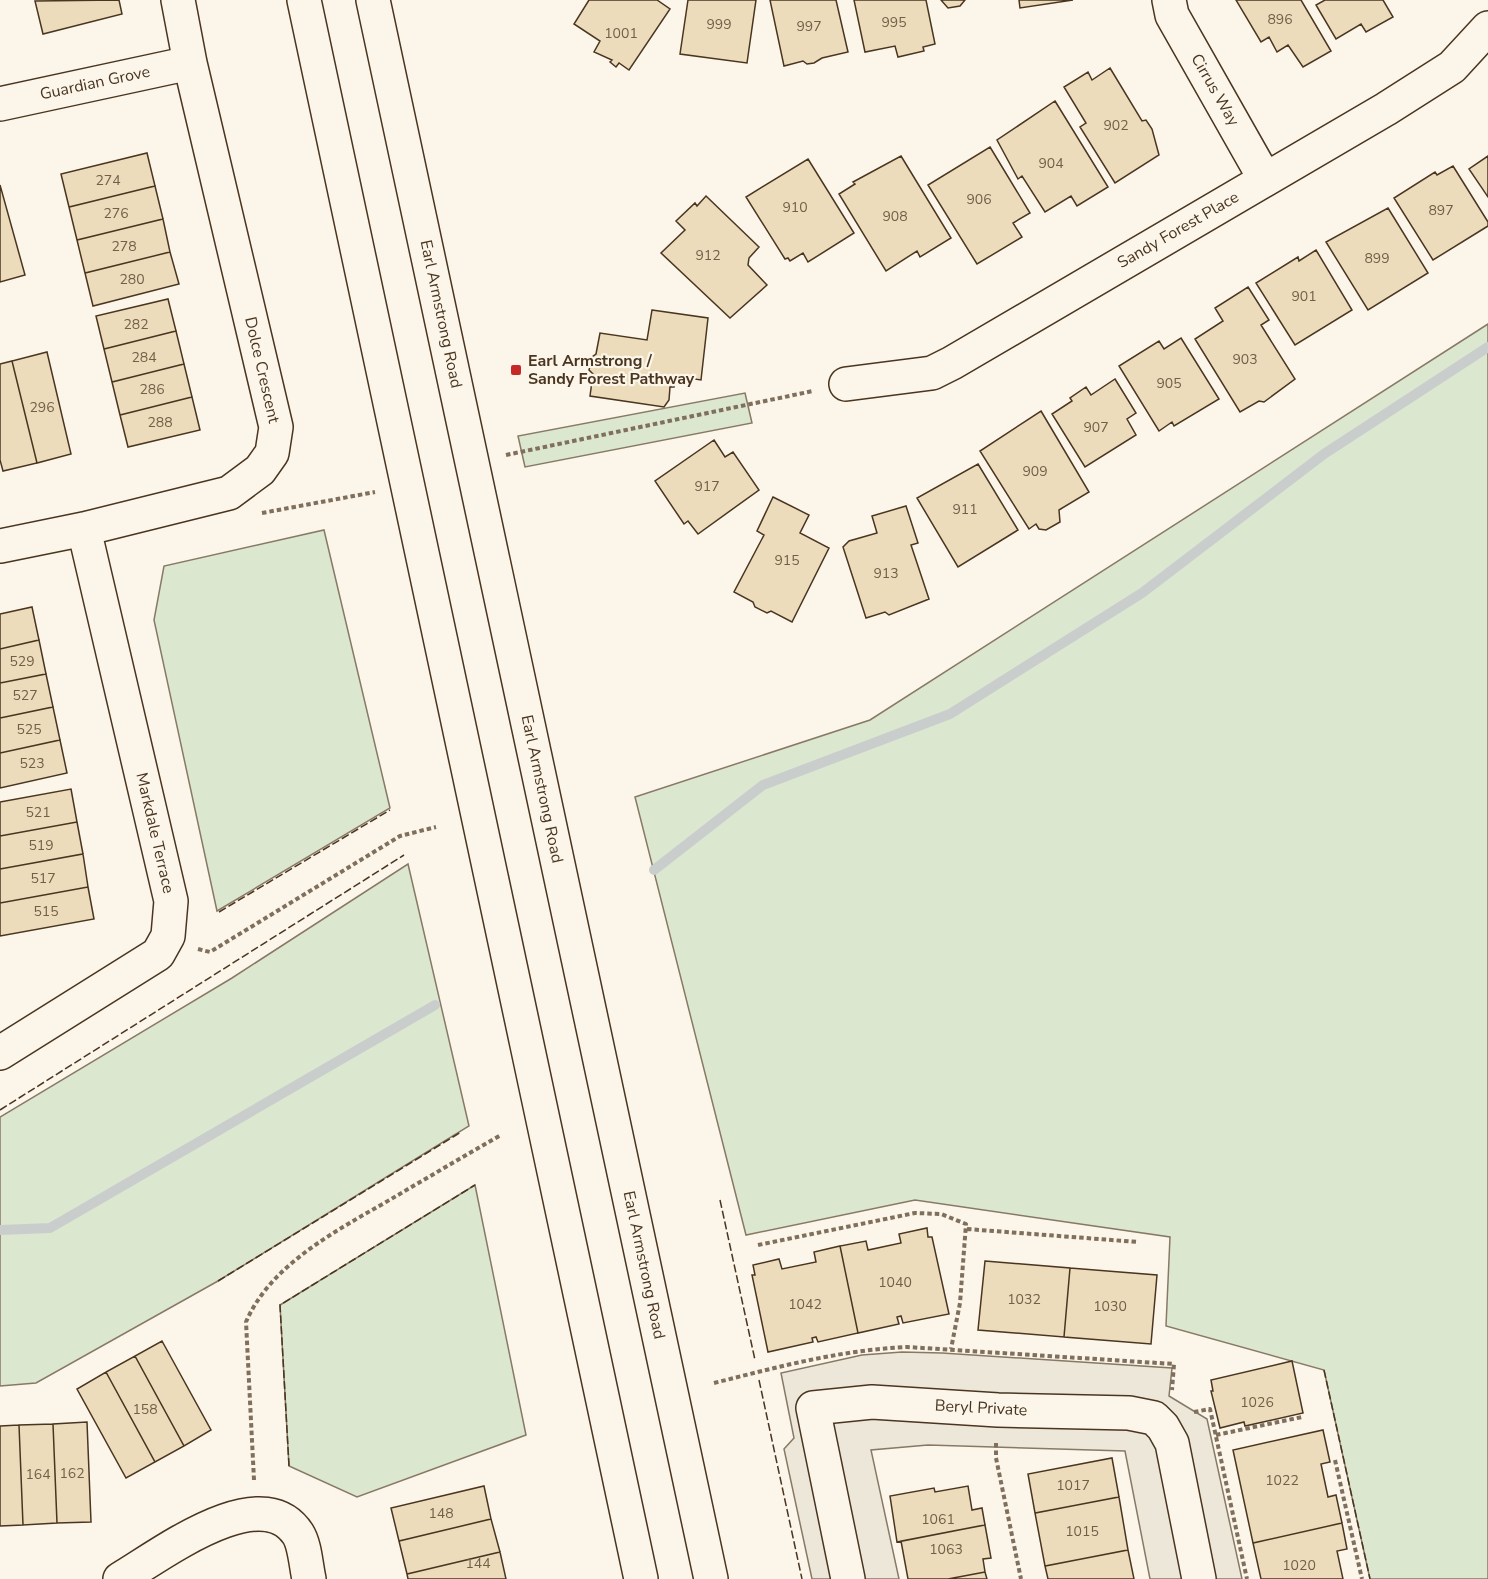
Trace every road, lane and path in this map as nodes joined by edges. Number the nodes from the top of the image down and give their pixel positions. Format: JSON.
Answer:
{"nodes":[{"id":1,"x":178,"y":0,"type":"edge"},
{"id":2,"x":304,"y":0,"type":"edge"},
{"id":3,"x":373,"y":0,"type":"edge"},
{"id":4,"x":1169,"y":0,"type":"edge"},
{"id":5,"x":1488,"y":28,"type":"edge"},
{"id":6,"x":190,"y":63,"type":"junction"},
{"id":7,"x":0,"y":104,"type":"edge"},
{"id":8,"x":1265,"y":179,"type":"junction"},
{"id":9,"x":846,"y":384,"type":"joint"},
{"id":10,"x":473,"y":462,"type":"junction"},
{"id":11,"x":409,"y":485,"type":"junction"},
{"id":12,"x":229,"y":493,"type":"junction"},
{"id":13,"x":84,"y":529,"type":"junction"},
{"id":14,"x":0,"y":546,"type":"edge"},
{"id":15,"x":436,"y":827,"type":"dead end"},
{"id":16,"x":168,"y":936,"type":"junction"},
{"id":17,"x":0,"y":1053,"type":"edge"},
{"id":18,"x":501,"y":1135,"type":"dead end"},
{"id":19,"x":967,"y":1229,"type":"junction"},
{"id":20,"x":1138,"y":1242,"type":"dead end"},
{"id":21,"x":758,"y":1245,"type":"dead end"},
{"id":22,"x":951,"y":1349,"type":"junction"},
{"id":23,"x":714,"y":1383,"type":"dead end"},
{"id":24,"x":998,"y":1410,"type":"junction"},
{"id":25,"x":1302,"y":1417,"type":"dead end"},
{"id":26,"x":1165,"y":1422,"type":"junction"},
{"id":27,"x":1216,"y":1436,"type":"junction"},
{"id":28,"x":1335,"y":1460,"type":"dead end"},
{"id":29,"x":254,"y":1481,"type":"dead end"},
{"id":30,"x":120,"y":1579,"type":"edge"},
{"id":31,"x":309,"y":1579,"type":"edge"},
{"id":32,"x":641,"y":1579,"type":"edge"},
{"id":33,"x":711,"y":1579,"type":"edge"},
{"id":34,"x":848,"y":1579,"type":"edge"},
{"id":35,"x":1022,"y":1579,"type":"edge"},
{"id":36,"x":1199,"y":1579,"type":"edge"},
{"id":37,"x":1247,"y":1579,"type":"edge"},
{"id":38,"x":1362,"y":1579,"type":"edge"}],
"edges":[{"from":1,"to":6,"type":"street","name":"Dolce Crescent"},
{"from":2,"to":11,"type":"street"},
{"from":3,"to":10,"type":"street","name":"Earl Armstrong Road"},
{"from":4,"to":8,"type":"street","name":"Cirrus Way"},
{"from":5,"to":8,"type":"street","name":"Sandy Forest Place"},
{"from":6,"to":7,"type":"street","name":"Guardian Grove"},
{"from":6,"to":12,"type":"street","name":"Dolce Crescent"},
{"from":8,"to":9,"type":"street","name":"Sandy Forest Place"},
{"from":9,"to":10,"type":"path"},
{"from":10,"to":33,"type":"street","name":"Earl Armstrong Road"},
{"from":11,"to":12,"type":"path"},
{"from":11,"to":32,"type":"street"},
{"from":12,"to":13,"type":"street","name":"Dolce Crescent"},
{"from":13,"to":14,"type":"street","name":"Dolce Crescent"},
{"from":13,"to":16,"type":"street","name":"Markdale Terrace"},
{"from":15,"to":16,"type":"path"},
{"from":16,"to":17,"type":"street"},
{"from":18,"to":29,"type":"path"},
{"from":19,"to":20,"type":"path"},
{"from":19,"to":21,"type":"path"},
{"from":19,"to":22,"type":"path"},
{"from":22,"to":23,"type":"path"},
{"from":22,"to":26,"type":"path"},
{"from":24,"to":26,"type":"street","name":"Beryl Private"},
{"from":24,"to":34,"type":"street","name":"Beryl Private"},
{"from":24,"to":35,"type":"path"},
{"from":25,"to":27,"type":"path"},
{"from":26,"to":27,"type":"path"},
{"from":26,"to":36,"type":"street"},
{"from":27,"to":37,"type":"path"},
{"from":28,"to":38,"type":"path"},
{"from":30,"to":31,"type":"street"}]}
